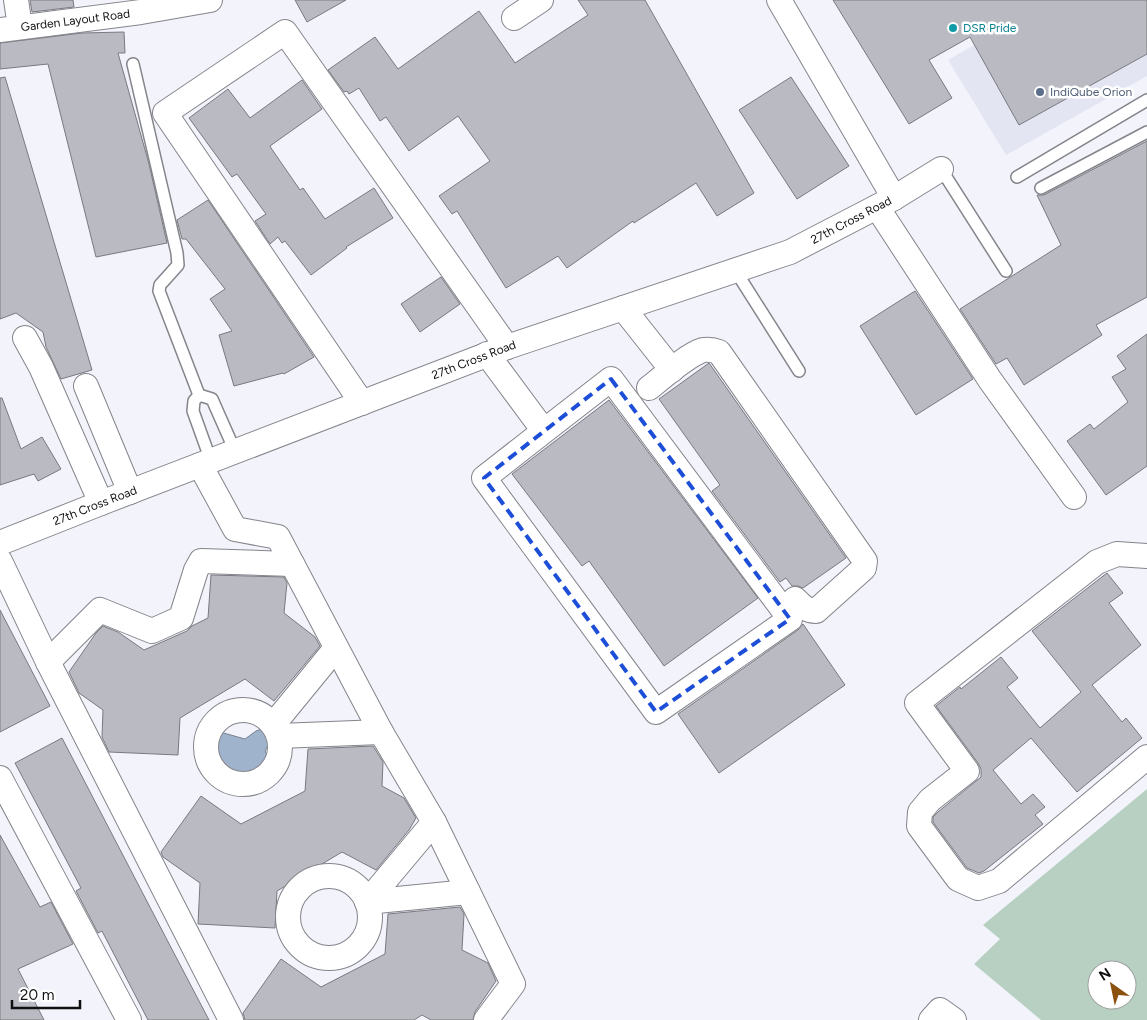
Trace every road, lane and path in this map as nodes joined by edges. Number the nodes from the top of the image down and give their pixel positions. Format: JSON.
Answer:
{"nodes":[{"id":1,"x":16,"y":0,"type":"edge"},
{"id":2,"x":210,"y":0,"type":"edge"},
{"id":3,"x":541,"y":0,"type":"edge"},
{"id":4,"x":779,"y":0,"type":"edge"},
{"id":5,"x":139,"y":6,"type":"edge"},
{"id":6,"x":514,"y":18,"type":"dead end"},
{"id":7,"x":10,"y":29,"type":"edge"},
{"id":8,"x":133,"y":64,"type":"dead end"},
{"id":9,"x":1147,"y":100,"type":"edge"},
{"id":10,"x":1147,"y":132,"type":"edge"},
{"id":11,"x":941,"y":169,"type":"joint"},
{"id":12,"x":1017,"y":177,"type":"dead end"},
{"id":13,"x":1041,"y":188,"type":"dead end"},
{"id":14,"x":885,"y":202,"type":"junction"},
{"id":15,"x":735,"y":270,"type":"junction"},
{"id":16,"x":1006,"y":271,"type":"dead end"},
{"id":17,"x":623,"y":308,"type":"junction"},
{"id":18,"x":25,"y":338,"type":"dead end"},
{"id":19,"x":497,"y":350,"type":"junction"},
{"id":20,"x":672,"y":370,"type":"junction"},
{"id":21,"x":799,"y":371,"type":"dead end"},
{"id":22,"x":86,"y":386,"type":"dead end"},
{"id":23,"x":650,"y":388,"type":"dead end"},
{"id":24,"x":199,"y":395,"type":"junction"},
{"id":25,"x":362,"y":403,"type":"junction"},
{"id":26,"x":103,"y":426,"type":"junction"},
{"id":27,"x":544,"y":430,"type":"junction"},
{"id":28,"x":73,"y":437,"type":"junction"},
{"id":29,"x":235,"y":451,"type":"junction"},
{"id":30,"x":205,"y":463,"type":"junction"},
{"id":31,"x":130,"y":492,"type":"junction"},
{"id":32,"x":1074,"y":497,"type":"dead end"},
{"id":33,"x":101,"y":503,"type":"junction"},
{"id":34,"x":0,"y":544,"type":"edge"},
{"id":35,"x":1147,"y":556,"type":"edge"},
{"id":36,"x":0,"y":561,"type":"edge"},
{"id":37,"x":292,"y":564,"type":"junction"},
{"id":38,"x":795,"y":599,"type":"dead end"},
{"id":39,"x":336,"y":648,"type":"junction"},
{"id":40,"x":48,"y":662,"type":"junction"},
{"id":41,"x":381,"y":732,"type":"junction"},
{"id":42,"x":1147,"y":757,"type":"edge"},
{"id":43,"x":0,"y":778,"type":"edge"},
{"id":44,"x":434,"y":822,"type":"junction"},
{"id":45,"x":468,"y":892,"type":"junction"},
{"id":46,"x":129,"y":1020,"type":"edge"},
{"id":47,"x":231,"y":1020,"type":"edge"},
{"id":48,"x":486,"y":1020,"type":"edge"},
{"id":49,"x":931,"y":1020,"type":"edge"},
{"id":50,"x":954,"y":1020,"type":"edge"}],
"edges":[{"from":1,"to":7,"type":"street"},
{"from":2,"to":5,"type":"street","name":"Garden Layout Road"},
{"from":3,"to":6,"type":"street"},
{"from":4,"to":14,"type":"street"},
{"from":5,"to":7,"type":"street","name":"Garden Layout Road"},
{"from":8,"to":24,"type":"lane"},
{"from":9,"to":12,"type":"lane"},
{"from":10,"to":13,"type":"lane"},
{"from":11,"to":14,"type":"street","name":"27th Cross Road"},
{"from":11,"to":16,"type":"lane"},
{"from":14,"to":15,"type":"street","name":"27th Cross Road"},
{"from":14,"to":32,"type":"street"},
{"from":15,"to":17,"type":"street","name":"27th Cross Road"},
{"from":15,"to":21,"type":"lane"},
{"from":17,"to":19,"type":"street","name":"27th Cross Road"},
{"from":17,"to":20,"type":"street"},
{"from":18,"to":28,"type":"street"},
{"from":19,"to":25,"type":"street","name":"27th Cross Road"},
{"from":19,"to":25,"type":"street"},
{"from":19,"to":27,"type":"street"},
{"from":20,"to":23,"type":"street"},
{"from":20,"to":38,"type":"street"},
{"from":22,"to":26,"type":"street"},
{"from":24,"to":29,"type":"lane"},
{"from":24,"to":30,"type":"lane"},
{"from":25,"to":29,"type":"street","name":"27th Cross Road"},
{"from":26,"to":28,"type":"street"},
{"from":26,"to":31,"type":"street"},
{"from":27,"to":27,"type":"street"},
{"from":28,"to":33,"type":"street"},
{"from":29,"to":30,"type":"street","name":"27th Cross Road"},
{"from":30,"to":31,"type":"street","name":"27th Cross Road"},
{"from":30,"to":37,"type":"street"},
{"from":31,"to":33,"type":"street","name":"27th Cross Road"},
{"from":33,"to":34,"type":"street","name":"27th Cross Road"},
{"from":35,"to":42,"type":"street"},
{"from":36,"to":40,"type":"street"},
{"from":37,"to":39,"type":"street"},
{"from":37,"to":40,"type":"street"},
{"from":39,"to":41,"type":"street"},
{"from":39,"to":41,"type":"street"},
{"from":40,"to":47,"type":"street"},
{"from":41,"to":44,"type":"street"},
{"from":43,"to":46,"type":"street"},
{"from":44,"to":45,"type":"street"},
{"from":44,"to":45,"type":"street"},
{"from":45,"to":48,"type":"street"},
{"from":49,"to":50,"type":"street"}]}
